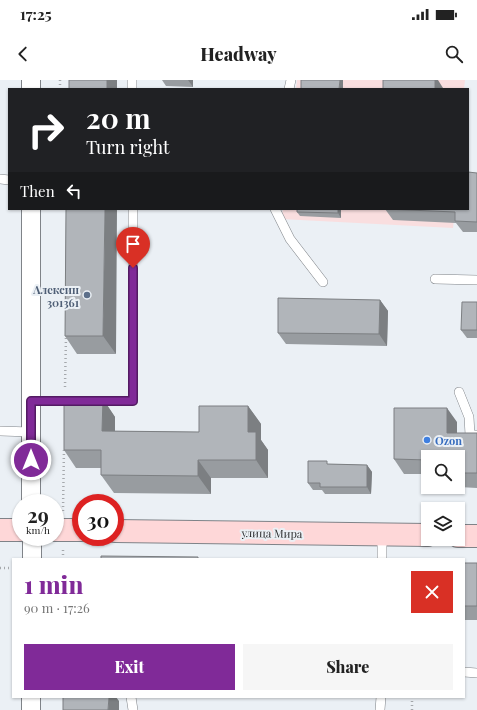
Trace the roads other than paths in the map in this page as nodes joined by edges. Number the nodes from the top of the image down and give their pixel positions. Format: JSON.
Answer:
{"nodes":[{"id":1,"x":31,"y":210,"type":"edge"},
{"id":2,"x":133,"y":210,"type":"edge"},
{"id":3,"x":276,"y":210,"type":"edge"},
{"id":4,"x":435,"y":280,"type":"dead end"},
{"id":5,"x":477,"y":280,"type":"edge"},
{"id":6,"x":323,"y":282,"type":"dead end"},
{"id":7,"x":459,"y":392,"type":"dead end"},
{"id":8,"x":31,"y":401,"type":"junction"},
{"id":9,"x":0,"y":431,"type":"edge"},
{"id":10,"x":31,"y":432,"type":"junction"},
{"id":11,"x":477,"y":435,"type":"edge"},
{"id":12,"x":31,"y":494,"type":"edge"},
{"id":13,"x":0,"y":530,"type":"edge"},
{"id":14,"x":12,"y":530,"type":"edge"},
{"id":15,"x":124,"y":531,"type":"edge"},
{"id":16,"x":382,"y":535,"type":"junction"},
{"id":17,"x":421,"y":535,"type":"edge"},
{"id":18,"x":465,"y":536,"type":"edge"},
{"id":19,"x":477,"y":536,"type":"edge"},
{"id":20,"x":32,"y":546,"type":"edge"},
{"id":21,"x":32,"y":558,"type":"edge"},
{"id":22,"x":382,"y":558,"type":"edge"},
{"id":23,"x":465,"y":672,"type":"edge"},
{"id":24,"x":477,"y":673,"type":"edge"},
{"id":25,"x":31,"y":698,"type":"edge"},
{"id":26,"x":131,"y":698,"type":"edge"},
{"id":27,"x":381,"y":698,"type":"edge"},
{"id":28,"x":31,"y":710,"type":"edge"},
{"id":29,"x":133,"y":710,"type":"edge"},
{"id":30,"x":380,"y":710,"type":"edge"}],
"edges":[{"from":1,"to":8,"type":"street"},
{"from":2,"to":8,"type":"lane"},
{"from":3,"to":6,"type":"lane"},
{"from":4,"to":5,"type":"lane"},
{"from":7,"to":11,"type":"lane"},
{"from":8,"to":10,"type":"street"},
{"from":9,"to":10,"type":"lane"},
{"from":10,"to":12,"type":"street"},
{"from":13,"to":14,"type":"street"},
{"from":15,"to":16,"type":"street","name":"улица Мира"},
{"from":16,"to":17,"type":"street","name":"улица Мира"},
{"from":16,"to":22,"type":"lane"},
{"from":18,"to":19,"type":"street"},
{"from":20,"to":21,"type":"street"},
{"from":23,"to":24,"type":"lane"},
{"from":25,"to":28,"type":"street"},
{"from":26,"to":29,"type":"lane"},
{"from":27,"to":30,"type":"lane"}]}
